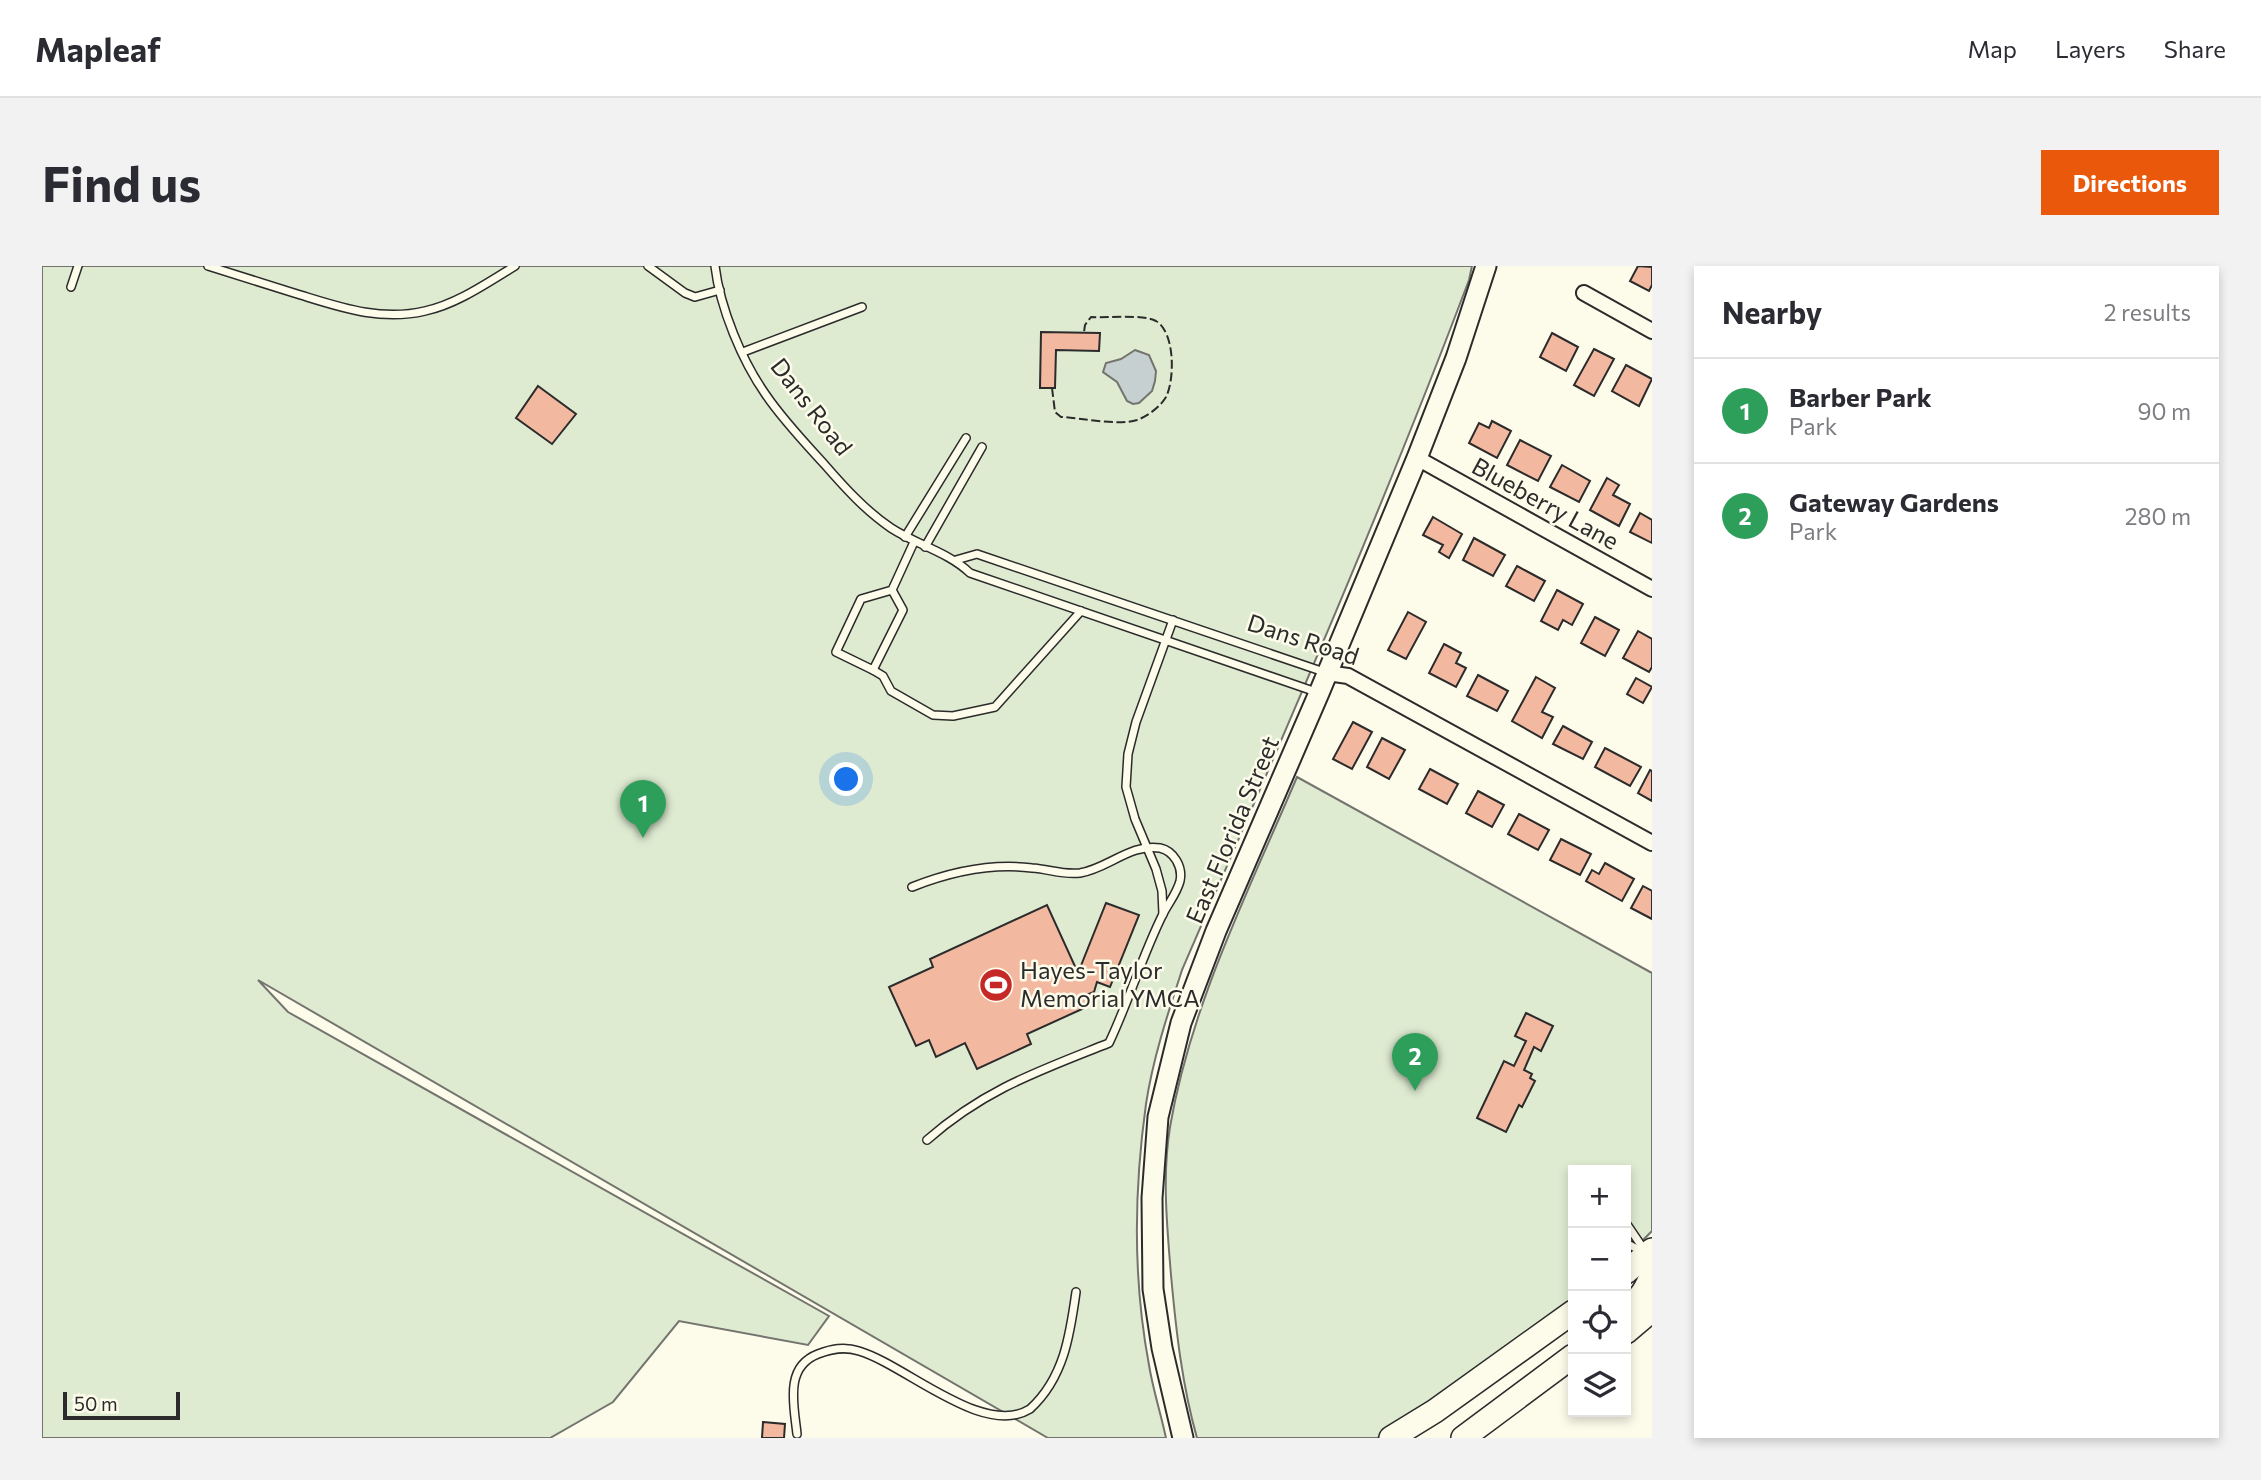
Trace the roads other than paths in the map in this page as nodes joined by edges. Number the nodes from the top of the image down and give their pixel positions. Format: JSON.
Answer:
{"nodes":[{"id":1,"x":78,"y":266,"type":"edge"},
{"id":2,"x":208,"y":266,"type":"edge"},
{"id":3,"x":515,"y":266,"type":"edge"},
{"id":4,"x":648,"y":266,"type":"edge"},
{"id":5,"x":715,"y":266,"type":"edge"},
{"id":6,"x":1486,"y":266,"type":"edge"},
{"id":7,"x":217,"y":267,"type":"edge"},
{"id":8,"x":71,"y":287,"type":"dead end"},
{"id":9,"x":720,"y":289,"type":"junction"},
{"id":10,"x":1584,"y":293,"type":"dead end"},
{"id":11,"x":862,"y":306,"type":"dead end"},
{"id":12,"x":1652,"y":331,"type":"edge"},
{"id":13,"x":743,"y":352,"type":"junction"},
{"id":14,"x":966,"y":438,"type":"dead end"},
{"id":15,"x":982,"y":447,"type":"dead end"},
{"id":16,"x":1416,"y":458,"type":"junction"},
{"id":17,"x":905,"y":537,"type":"junction"},
{"id":18,"x":914,"y":542,"type":"junction"},
{"id":19,"x":925,"y":547,"type":"junction"},
{"id":20,"x":956,"y":559,"type":"junction"},
{"id":21,"x":1652,"y":589,"type":"edge"},
{"id":22,"x":892,"y":590,"type":"junction"},
{"id":23,"x":1082,"y":611,"type":"junction"},
{"id":24,"x":1173,"y":620,"type":"junction"},
{"id":25,"x":1166,"y":640,"type":"junction"},
{"id":26,"x":873,"y":670,"type":"junction"},
{"id":27,"x":1328,"y":673,"type":"junction"},
{"id":28,"x":1319,"y":693,"type":"junction"},
{"id":29,"x":1652,"y":843,"type":"edge"},
{"id":30,"x":1145,"y":847,"type":"junction"},
{"id":31,"x":912,"y":887,"type":"dead end"},
{"id":32,"x":1163,"y":914,"type":"junction"},
{"id":33,"x":926,"y":1140,"type":"dead end"},
{"id":34,"x":1629,"y":1228,"type":"edge"},
{"id":35,"x":1631,"y":1246,"type":"edge"},
{"id":36,"x":1651,"y":1260,"type":"edge"},
{"id":37,"x":1631,"y":1270,"type":"edge"},
{"id":38,"x":1076,"y":1292,"type":"dead end"},
{"id":39,"x":1631,"y":1306,"type":"edge"},
{"id":40,"x":1652,"y":1310,"type":"edge"},
{"id":41,"x":1568,"y":1316,"type":"edge"},
{"id":42,"x":1631,"y":1328,"type":"edge"},
{"id":43,"x":1568,"y":1360,"type":"edge"},
{"id":44,"x":1568,"y":1375,"type":"edge"},
{"id":45,"x":797,"y":1434,"type":"dead end"},
{"id":46,"x":1183,"y":1438,"type":"edge"},
{"id":47,"x":1391,"y":1438,"type":"edge"},
{"id":48,"x":1463,"y":1438,"type":"edge"},
{"id":49,"x":1481,"y":1438,"type":"edge"}],
"edges":[{"from":1,"to":8,"type":"lane"},
{"from":2,"to":7,"type":"lane"},
{"from":3,"to":7,"type":"lane"},
{"from":4,"to":9,"type":"lane"},
{"from":5,"to":9,"type":"lane","name":"Dans Road"},
{"from":6,"to":16,"type":"main road","name":"East Florida Street"},
{"from":9,"to":13,"type":"lane","name":"Dans Road"},
{"from":10,"to":12,"type":"street"},
{"from":11,"to":13,"type":"lane"},
{"from":13,"to":17,"type":"lane","name":"Dans Road"},
{"from":14,"to":17,"type":"lane"},
{"from":15,"to":19,"type":"lane"},
{"from":16,"to":21,"type":"street","name":"Blueberry Lane"},
{"from":16,"to":27,"type":"main road","name":"East Florida Street"},
{"from":17,"to":18,"type":"lane","name":"Dans Road"},
{"from":18,"to":19,"type":"lane","name":"Dans Road"},
{"from":18,"to":22,"type":"lane"},
{"from":19,"to":20,"type":"lane","name":"Dans Road"},
{"from":20,"to":23,"type":"lane","name":"Dans Road"},
{"from":20,"to":24,"type":"lane","name":"Dans Road"},
{"from":22,"to":26,"type":"lane"},
{"from":22,"to":26,"type":"lane"},
{"from":23,"to":25,"type":"lane","name":"Dans Road"},
{"from":23,"to":26,"type":"lane"},
{"from":24,"to":25,"type":"lane"},
{"from":24,"to":27,"type":"lane","name":"Dans Road"},
{"from":25,"to":28,"type":"lane","name":"Dans Road"},
{"from":25,"to":30,"type":"lane"},
{"from":27,"to":28,"type":"main road","name":"East Florida Street"},
{"from":27,"to":29,"type":"street","name":"Dans Road"},
{"from":28,"to":46,"type":"main road","name":"East Florida Street"},
{"from":30,"to":31,"type":"lane"},
{"from":30,"to":32,"type":"lane"},
{"from":30,"to":32,"type":"lane"},
{"from":32,"to":33,"type":"lane"},
{"from":34,"to":36,"type":"lane"},
{"from":35,"to":36,"type":"lane"},
{"from":36,"to":37,"type":"main road"},
{"from":36,"to":39,"type":"main road"},
{"from":38,"to":45,"type":"lane"},
{"from":40,"to":42,"type":"main road"},
{"from":41,"to":47,"type":"main road"},
{"from":43,"to":48,"type":"main road"},
{"from":44,"to":49,"type":"main road"}]}
